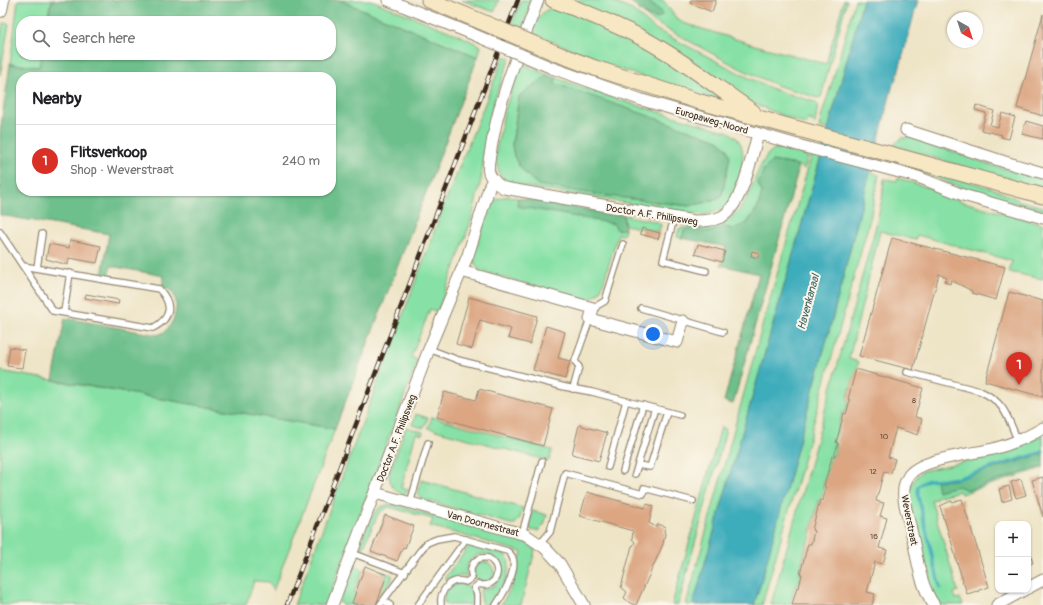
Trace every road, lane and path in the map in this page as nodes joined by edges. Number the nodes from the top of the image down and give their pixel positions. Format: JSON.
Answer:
{"nodes":[{"id":1,"x":2,"y":0,"type":"edge"},
{"id":2,"x":388,"y":0,"type":"edge"},
{"id":3,"x":429,"y":0,"type":"edge"},
{"id":4,"x":538,"y":0,"type":"edge"},
{"id":5,"x":553,"y":0,"type":"edge"},
{"id":6,"x":0,"y":10,"type":"edge"},
{"id":7,"x":762,"y":119,"type":"junction"},
{"id":8,"x":906,"y":130,"type":"dead end"},
{"id":9,"x":758,"y":134,"type":"junction"},
{"id":10,"x":1043,"y":173,"type":"edge"},
{"id":11,"x":494,"y":180,"type":"junction"},
{"id":12,"x":1043,"y":196,"type":"edge"},
{"id":13,"x":674,"y":218,"type":"junction"},
{"id":14,"x":1043,"y":218,"type":"edge"},
{"id":15,"x":0,"y":232,"type":"edge"},
{"id":16,"x":42,"y":234,"type":"dead end"},
{"id":17,"x":623,"y":244,"type":"dead end"},
{"id":18,"x":23,"y":266,"type":"junction"},
{"id":19,"x":37,"y":268,"type":"junction"},
{"id":20,"x":706,"y":271,"type":"dead end"},
{"id":21,"x":461,"y":272,"type":"junction"},
{"id":22,"x":70,"y":273,"type":"junction"},
{"id":23,"x":641,"y":308,"type":"dead end"},
{"id":24,"x":64,"y":312,"type":"junction"},
{"id":25,"x":592,"y":313,"type":"junction"},
{"id":26,"x":683,"y":321,"type":"junction"},
{"id":27,"x":723,"y":332,"type":"dead end"},
{"id":28,"x":429,"y":350,"type":"junction"},
{"id":29,"x":907,"y":372,"type":"dead end"},
{"id":30,"x":573,"y":389,"type":"junction"},
{"id":31,"x":626,"y":401,"type":"junction"},
{"id":32,"x":642,"y":405,"type":"junction"},
{"id":33,"x":655,"y":408,"type":"junction"},
{"id":34,"x":667,"y":412,"type":"junction"},
{"id":35,"x":680,"y":415,"type":"dead end"},
{"id":36,"x":1043,"y":428,"type":"edge"},
{"id":37,"x":1018,"y":441,"type":"junction"},
{"id":38,"x":428,"y":443,"type":"dead end"},
{"id":39,"x":542,"y":461,"type":"dead end"},
{"id":40,"x":638,"y":464,"type":"junction"},
{"id":41,"x":608,"y":467,"type":"dead end"},
{"id":42,"x":623,"y":471,"type":"dead end"},
{"id":43,"x":635,"y":474,"type":"dead end"},
{"id":44,"x":374,"y":493,"type":"junction"},
{"id":45,"x":693,"y":501,"type":"dead end"},
{"id":46,"x":410,"y":503,"type":"junction"},
{"id":47,"x":522,"y":534,"type":"junction"},
{"id":48,"x":466,"y":539,"type":"junction"},
{"id":49,"x":540,"y":544,"type":"junction"},
{"id":50,"x":352,"y":553,"type":"junction"},
{"id":51,"x":405,"y":573,"type":"junction"},
{"id":52,"x":472,"y":578,"type":"junction"},
{"id":53,"x":436,"y":580,"type":"junction"},
{"id":54,"x":1043,"y":580,"type":"edge"},
{"id":55,"x":466,"y":582,"type":"junction"},
{"id":56,"x":476,"y":586,"type":"junction"},
{"id":57,"x":1031,"y":586,"type":"edge"},
{"id":58,"x":445,"y":587,"type":"junction"},
{"id":59,"x":1019,"y":593,"type":"edge"},
{"id":60,"x":382,"y":603,"type":"edge"},
{"id":61,"x":332,"y":605,"type":"edge"},
{"id":62,"x":390,"y":605,"type":"edge"},
{"id":63,"x":418,"y":605,"type":"edge"},
{"id":64,"x":441,"y":605,"type":"edge"},
{"id":65,"x":477,"y":605,"type":"edge"},
{"id":66,"x":496,"y":605,"type":"edge"},
{"id":67,"x":584,"y":605,"type":"edge"},
{"id":68,"x":934,"y":605,"type":"edge"},
{"id":69,"x":997,"y":605,"type":"edge"}],
"edges":[{"from":1,"to":6,"type":"street"},
{"from":2,"to":9,"type":"street","name":"Europaweg-Noord","bridge":true},
{"from":3,"to":7,"type":"main road","name":"Europaweg-Noord","bridge":true},
{"from":4,"to":11,"type":"street"},
{"from":5,"to":7,"type":"main road"},
{"from":7,"to":12,"type":"main road","name":"Europaweg-Noord"},
{"from":8,"to":10,"type":"street"},
{"from":9,"to":13,"type":"street","name":"Doctor A.F. Philipsweg"},
{"from":9,"to":14,"type":"street","name":"Europaweg-Noord"},
{"from":11,"to":13,"type":"street","name":"Doctor A.F. Philipsweg"},
{"from":11,"to":21,"type":"street","name":"Doctor A.F. Philipsweg"},
{"from":13,"to":20,"type":"lane"},
{"from":15,"to":18,"type":"lane"},
{"from":16,"to":19,"type":"lane"},
{"from":17,"to":25,"type":"lane"},
{"from":18,"to":19,"type":"lane"},
{"from":18,"to":24,"type":"lane"},
{"from":19,"to":22,"type":"lane"},
{"from":21,"to":25,"type":"street"},
{"from":21,"to":28,"type":"street","name":"Doctor A.F. Philipsweg"},
{"from":22,"to":24,"type":"lane"},
{"from":22,"to":24,"type":"lane"},
{"from":23,"to":26,"type":"lane"},
{"from":25,"to":26,"type":"street"},
{"from":25,"to":30,"type":"lane"},
{"from":26,"to":27,"type":"lane"},
{"from":28,"to":30,"type":"lane"},
{"from":28,"to":44,"type":"street","name":"Doctor A.F. Philipsweg"},
{"from":29,"to":37,"type":"lane"},
{"from":30,"to":31,"type":"lane"},
{"from":31,"to":32,"type":"lane"},
{"from":31,"to":41,"type":"lane"},
{"from":32,"to":33,"type":"lane"},
{"from":32,"to":42,"type":"lane"},
{"from":33,"to":34,"type":"lane"},
{"from":33,"to":40,"type":"lane"},
{"from":34,"to":35,"type":"lane"},
{"from":34,"to":40,"type":"lane"},
{"from":36,"to":37,"type":"street","name":"Weverstraat"},
{"from":37,"to":68,"type":"street","name":"Weverstraat"},
{"from":38,"to":46,"type":"lane"},
{"from":39,"to":47,"type":"lane"},
{"from":40,"to":43,"type":"lane"},
{"from":44,"to":46,"type":"street","name":"Van Doornestraat"},
{"from":44,"to":50,"type":"street","name":"Doctor A.F. Philipsweg"},
{"from":45,"to":49,"type":"lane"},
{"from":46,"to":47,"type":"street","name":"Van Doornestraat"},
{"from":47,"to":49,"type":"street","name":"Van Doornestraat"},
{"from":48,"to":51,"type":"lane"},
{"from":48,"to":53,"type":"lane"},
{"from":48,"to":66,"type":"lane"},
{"from":49,"to":67,"type":"street","name":"Van Doornestraat"},
{"from":50,"to":51,"type":"lane"},
{"from":50,"to":61,"type":"street","name":"Doctor A.F. Philipsweg"},
{"from":51,"to":60,"type":"lane"},
{"from":52,"to":55,"type":"lane"},
{"from":52,"to":56,"type":"lane"},
{"from":52,"to":56,"type":"lane"},
{"from":53,"to":58,"type":"lane"},
{"from":53,"to":63,"type":"lane"},
{"from":54,"to":57,"type":"street"},
{"from":55,"to":56,"type":"lane"},
{"from":55,"to":58,"type":"lane"},
{"from":56,"to":65,"type":"lane"},
{"from":58,"to":64,"type":"lane"},
{"from":59,"to":69,"type":"street"},
{"from":60,"to":62,"type":"lane"}]}
